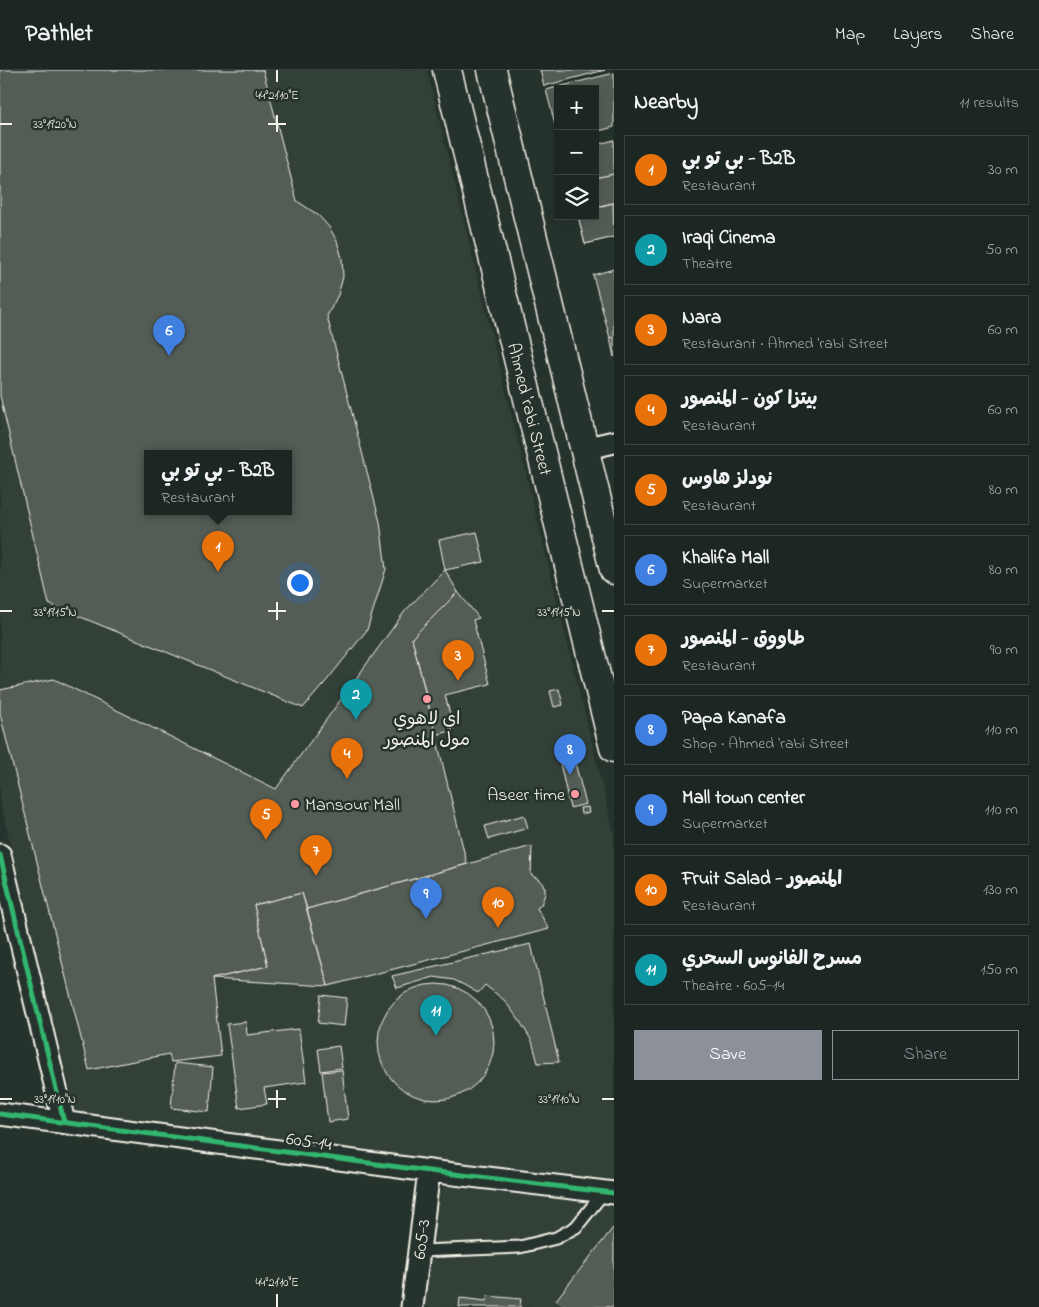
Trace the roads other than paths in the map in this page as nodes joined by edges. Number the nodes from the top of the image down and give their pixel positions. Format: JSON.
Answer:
{"nodes":[{"id":1,"x":447,"y":70,"type":"edge"},
{"id":2,"x":492,"y":70,"type":"edge"},
{"id":3,"x":614,"y":442,"type":"edge"},
{"id":4,"x":584,"y":449,"type":"junction"},
{"id":5,"x":608,"y":516,"type":"edge"},
{"id":6,"x":614,"y":570,"type":"edge"},
{"id":7,"x":614,"y":748,"type":"edge"},
{"id":8,"x":0,"y":855,"type":"edge"},
{"id":9,"x":9,"y":929,"type":"edge"},
{"id":10,"x":0,"y":1114,"type":"edge"},
{"id":11,"x":64,"y":1122,"type":"junction"},
{"id":12,"x":429,"y":1171,"type":"junction"},
{"id":13,"x":609,"y":1192,"type":"edge"},
{"id":14,"x":420,"y":1251,"type":"junction"},
{"id":15,"x":412,"y":1307,"type":"edge"}],
"edges":[{"from":1,"to":7,"type":"main road","name":"Ahmed 'rabi Street"},
{"from":2,"to":4,"type":"main road"},
{"from":3,"to":4,"type":"street"},
{"from":4,"to":5,"type":"main road"},
{"from":5,"to":6,"type":"main road"},
{"from":8,"to":9,"type":"street"},
{"from":9,"to":11,"type":"street"},
{"from":10,"to":11,"type":"street","name":"605-14"},
{"from":11,"to":12,"type":"street","name":"605-14"},
{"from":12,"to":13,"type":"street","name":"605-14"},
{"from":12,"to":14,"type":"street","name":"605-3"},
{"from":13,"to":14,"type":"lane"},
{"from":14,"to":15,"type":"street","name":"605-3"}]}
